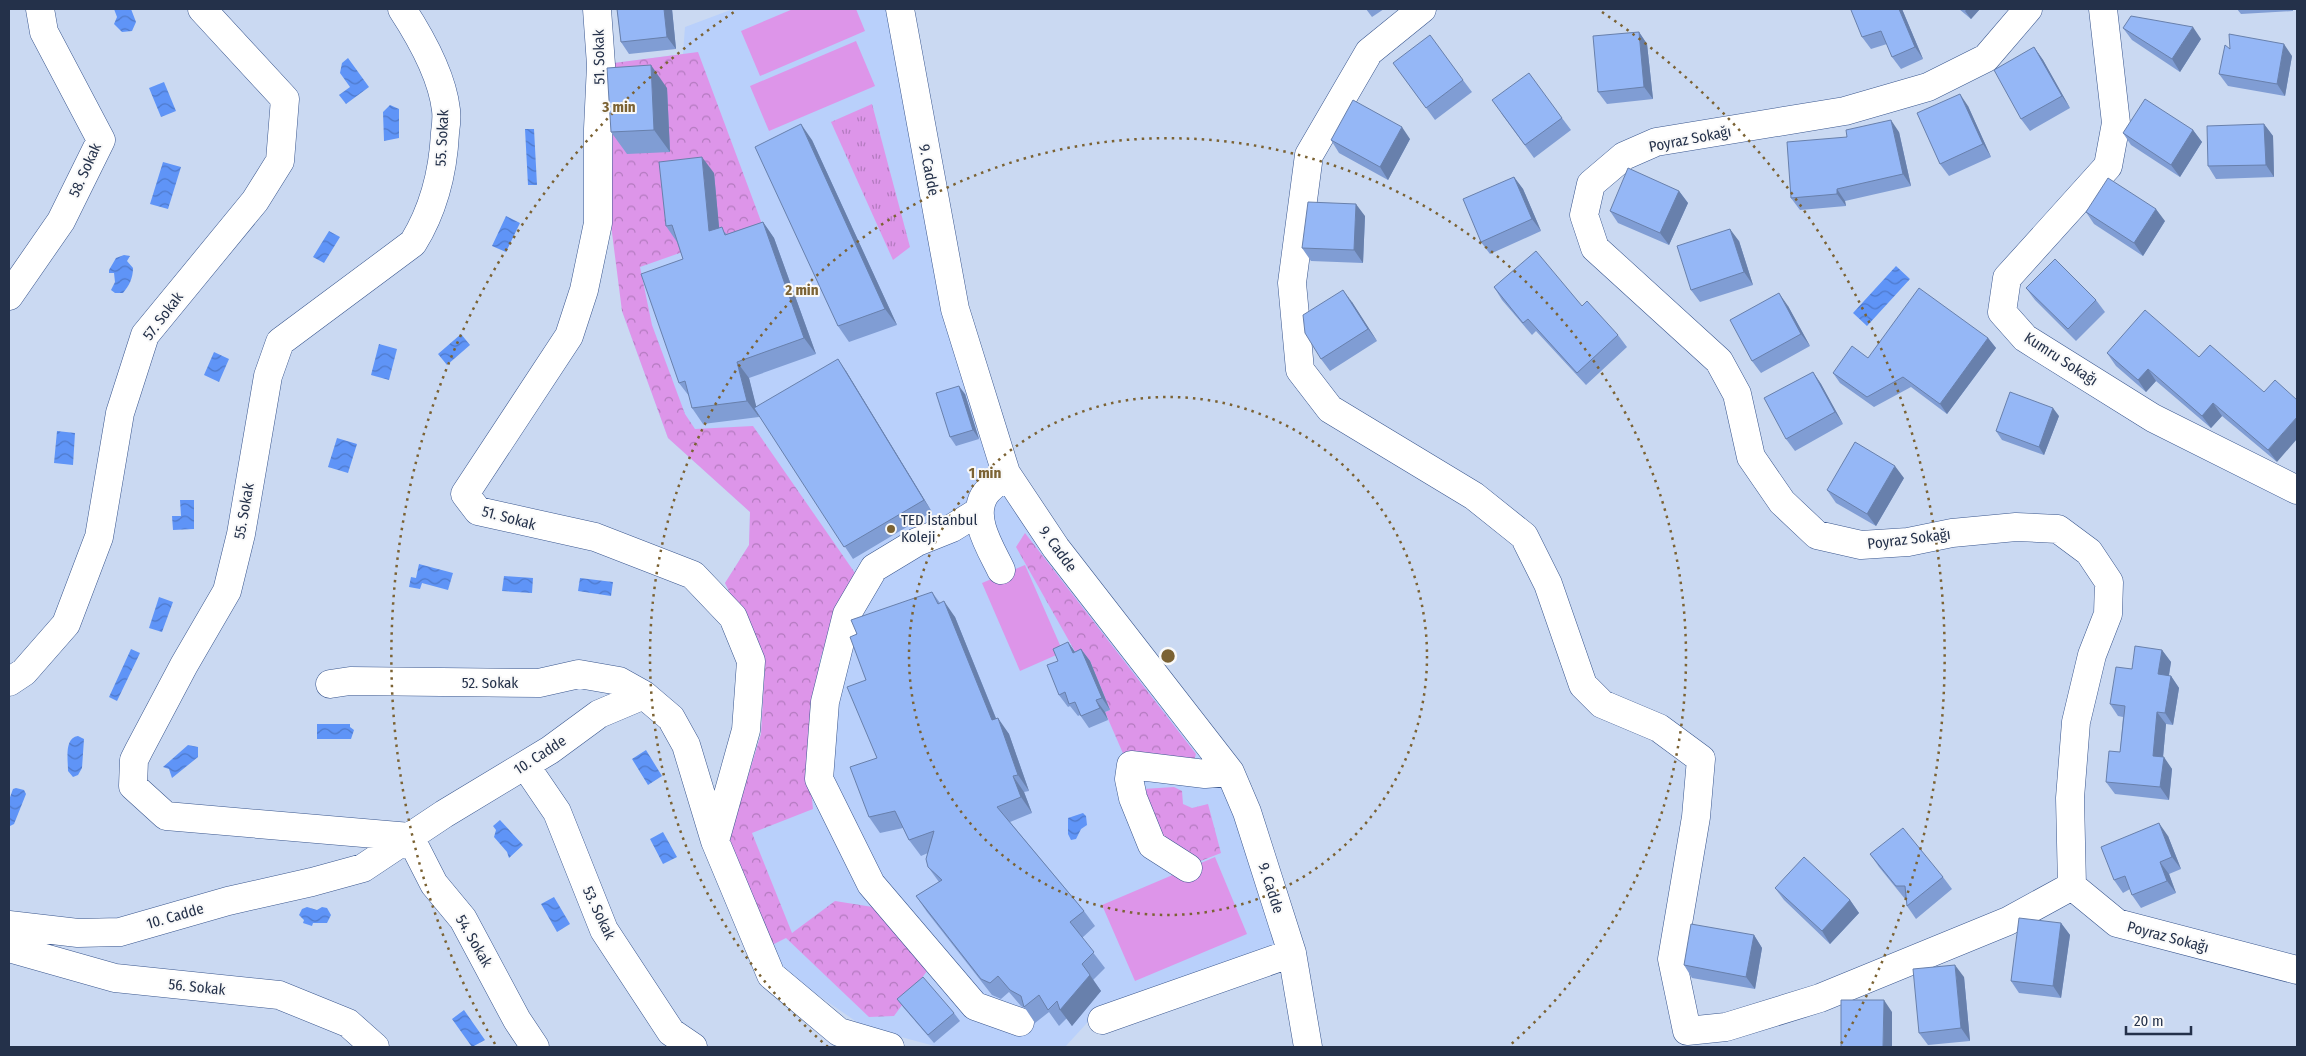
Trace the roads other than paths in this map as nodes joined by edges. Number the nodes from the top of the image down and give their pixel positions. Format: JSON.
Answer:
{"nodes":[{"id":1,"x":40,"y":9,"type":"edge"},
{"id":2,"x":202,"y":9,"type":"edge"},
{"id":3,"x":402,"y":9,"type":"edge"},
{"id":4,"x":597,"y":9,"type":"edge"},
{"id":5,"x":900,"y":9,"type":"edge"},
{"id":6,"x":1422,"y":9,"type":"edge"},
{"id":7,"x":2028,"y":9,"type":"edge"},
{"id":8,"x":2103,"y":9,"type":"edge"},
{"id":9,"x":9,"y":296,"type":"edge"},
{"id":10,"x":1006,"y":473,"type":"junction"},
{"id":11,"x":2297,"y":490,"type":"edge"},
{"id":12,"x":978,"y":512,"type":"junction"},
{"id":13,"x":1001,"y":570,"type":"dead end"},
{"id":14,"x":9,"y":682,"type":"edge"},
{"id":15,"x":330,"y":684,"type":"dead end"},
{"id":16,"x":644,"y":695,"type":"junction"},
{"id":17,"x":525,"y":765,"type":"junction"},
{"id":18,"x":1230,"y":772,"type":"junction"},
{"id":19,"x":410,"y":837,"type":"junction"},
{"id":20,"x":715,"y":841,"type":"junction"},
{"id":21,"x":1188,"y":868,"type":"dead end"},
{"id":22,"x":2072,"y":886,"type":"junction"},
{"id":23,"x":9,"y":924,"type":"edge"},
{"id":24,"x":9,"y":948,"type":"edge"},
{"id":25,"x":1292,"y":953,"type":"junction"},
{"id":26,"x":2297,"y":970,"type":"edge"},
{"id":27,"x":1102,"y":1020,"type":"dead end"},
{"id":28,"x":1020,"y":1022,"type":"dead end"},
{"id":29,"x":375,"y":1047,"type":"edge"},
{"id":30,"x":535,"y":1047,"type":"edge"},
{"id":31,"x":693,"y":1047,"type":"edge"},
{"id":32,"x":890,"y":1047,"type":"edge"},
{"id":33,"x":1308,"y":1047,"type":"edge"}],
"edges":[{"from":1,"to":9,"type":"street","name":"58. Sokak"},
{"from":2,"to":14,"type":"street","name":"57. Sokak"},
{"from":3,"to":19,"type":"street","name":"55. Sokak"},
{"from":4,"to":20,"type":"street","name":"51. Sokak"},
{"from":5,"to":10,"type":"street","name":"9. Cadde"},
{"from":6,"to":22,"type":"street"},
{"from":7,"to":22,"type":"street","name":"Poyraz Sokağı"},
{"from":8,"to":11,"type":"street","name":"Kumru Sokağı"},
{"from":10,"to":12,"type":"street"},
{"from":10,"to":18,"type":"street","name":"9. Cadde"},
{"from":12,"to":13,"type":"street"},
{"from":12,"to":28,"type":"street"},
{"from":15,"to":16,"type":"street","name":"52. Sokak"},
{"from":16,"to":17,"type":"street","name":"10. Cadde"},
{"from":16,"to":20,"type":"street"},
{"from":17,"to":19,"type":"street","name":"10. Cadde"},
{"from":17,"to":31,"type":"street","name":"53. Sokak"},
{"from":18,"to":21,"type":"street"},
{"from":18,"to":25,"type":"street","name":"9. Cadde"},
{"from":19,"to":23,"type":"street","name":"10. Cadde"},
{"from":19,"to":30,"type":"street","name":"54. Sokak"},
{"from":20,"to":32,"type":"street"},
{"from":22,"to":26,"type":"street","name":"Poyraz Sokağı"},
{"from":24,"to":29,"type":"street","name":"56. Sokak"},
{"from":25,"to":27,"type":"street"},
{"from":25,"to":33,"type":"street","name":"9. Cadde"}]}
